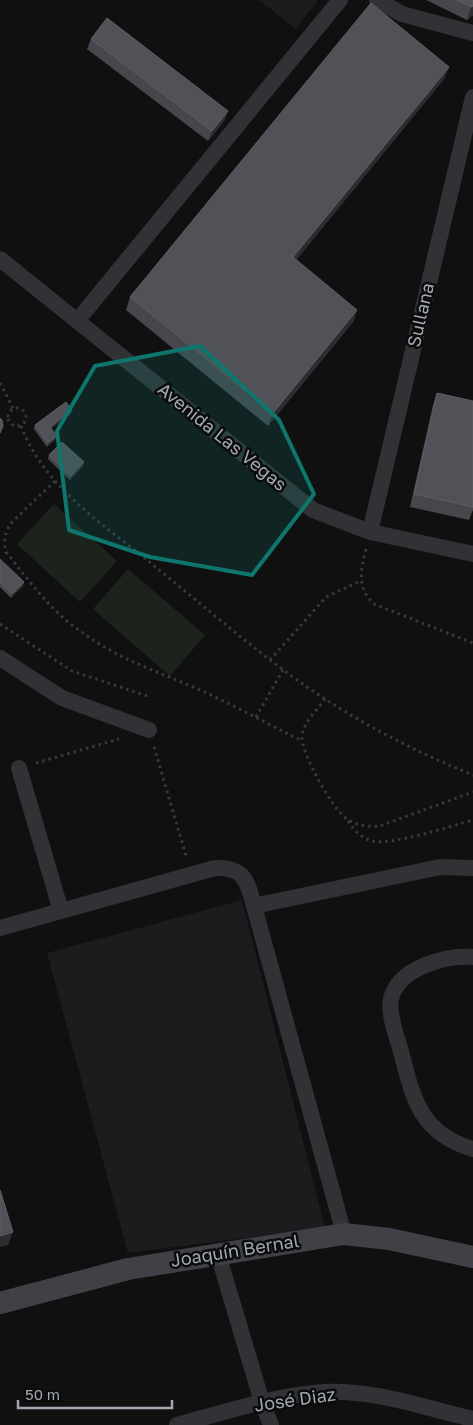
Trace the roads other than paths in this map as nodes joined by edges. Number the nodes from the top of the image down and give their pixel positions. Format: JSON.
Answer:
{"nodes":[{"id":1,"x":340,"y":0,"type":"edge"},
{"id":2,"x":377,"y":0,"type":"edge"},
{"id":3,"x":473,"y":33,"type":"edge"},
{"id":4,"x":473,"y":97,"type":"edge"},
{"id":5,"x":0,"y":259,"type":"edge"},
{"id":6,"x":78,"y":321,"type":"junction"},
{"id":7,"x":370,"y":532,"type":"junction"},
{"id":8,"x":473,"y":554,"type":"edge"},
{"id":9,"x":0,"y":658,"type":"edge"},
{"id":10,"x":149,"y":730,"type":"road end"},
{"id":11,"x":19,"y":768,"type":"road end"},
{"id":12,"x":473,"y":868,"type":"edge"},
{"id":13,"x":254,"y":906,"type":"junction"},
{"id":14,"x":61,"y":911,"type":"junction"},
{"id":15,"x":0,"y":928,"type":"edge"},
{"id":16,"x":473,"y":957,"type":"edge"},
{"id":17,"x":473,"y":1149,"type":"edge"},
{"id":18,"x":344,"y":1234,"type":"junction"},
{"id":19,"x":218,"y":1254,"type":"junction"},
{"id":20,"x":473,"y":1257,"type":"edge"},
{"id":21,"x":0,"y":1303,"type":"edge"},
{"id":22,"x":262,"y":1402,"type":"junction"},
{"id":23,"x":473,"y":1419,"type":"edge"},
{"id":24,"x":177,"y":1425,"type":"edge"},
{"id":25,"x":271,"y":1425,"type":"edge"}],
"edges":[{"from":1,"to":6,"type":"street"},
{"from":2,"to":3,"type":"street"},
{"from":4,"to":7,"type":"street","name":"Sullana"},
{"from":5,"to":6,"type":"street","name":"Avenida Las Vegas"},
{"from":6,"to":7,"type":"street","name":"Avenida Las Vegas"},
{"from":7,"to":8,"type":"street","name":"Avenida Las Vegas"},
{"from":9,"to":10,"type":"street"},
{"from":11,"to":14,"type":"street"},
{"from":12,"to":13,"type":"street"},
{"from":13,"to":14,"type":"street"},
{"from":13,"to":18,"type":"street"},
{"from":14,"to":15,"type":"street"},
{"from":16,"to":17,"type":"street"},
{"from":18,"to":19,"type":"street","name":"Joaquín Bernal"},
{"from":18,"to":20,"type":"street","name":"Joaquín Bernal"},
{"from":19,"to":21,"type":"street","name":"Joaquín Bernal"},
{"from":19,"to":22,"type":"street"},
{"from":22,"to":23,"type":"street","name":"José Diaz"},
{"from":22,"to":24,"type":"street","name":"José Diaz"},
{"from":22,"to":25,"type":"street"}]}
